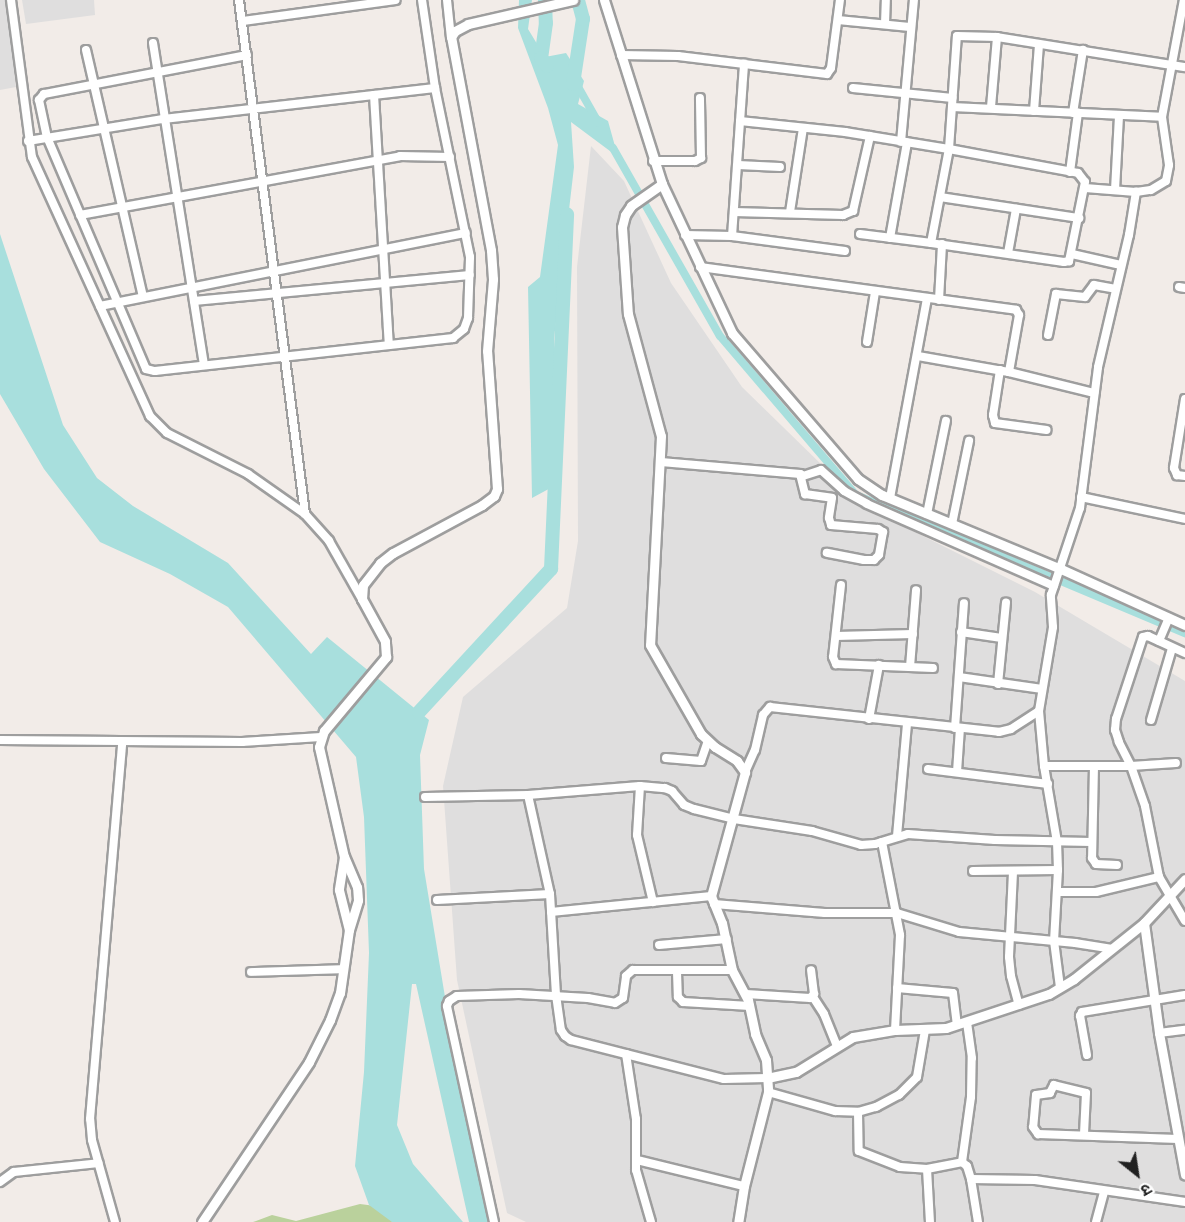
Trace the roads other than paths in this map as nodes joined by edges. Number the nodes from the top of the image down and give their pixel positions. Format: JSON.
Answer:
{"nodes":[{"id":1,"x":11,"y":0,"type":"edge"},
{"id":2,"x":239,"y":0,"type":"edge"},
{"id":3,"x":396,"y":0,"type":"edge"},
{"id":4,"x":422,"y":0,"type":"edge"},
{"id":5,"x":447,"y":0,"type":"edge"},
{"id":6,"x":573,"y":0,"type":"edge"},
{"id":7,"x":604,"y":0,"type":"edge"},
{"id":8,"x":840,"y":0,"type":"edge"},
{"id":9,"x":886,"y":0,"type":"edge"},
{"id":10,"x":914,"y":0,"type":"edge"},
{"id":11,"x":1184,"y":0,"type":"edge"},
{"id":12,"x":838,"y":20,"type":"junction"},
{"id":13,"x":243,"y":21,"type":"junction"},
{"id":14,"x":885,"y":24,"type":"junction"},
{"id":15,"x":910,"y":27,"type":"junction"},
{"id":16,"x":997,"y":37,"type":"junction"},
{"id":17,"x":451,"y":38,"type":"junction"},
{"id":18,"x":153,"y":43,"type":"dead end"},
{"id":19,"x":1039,"y":44,"type":"junction"},
{"id":20,"x":86,"y":50,"type":"dead end"},
{"id":21,"x":1083,"y":50,"type":"junction"},
{"id":22,"x":247,"y":55,"type":"junction"},
{"id":23,"x":621,"y":55,"type":"junction"},
{"id":24,"x":744,"y":63,"type":"junction"},
{"id":25,"x":1170,"y":66,"type":"junction"},
{"id":26,"x":1185,"y":67,"type":"edge"},
{"id":27,"x":156,"y":72,"type":"junction"},
{"id":28,"x":94,"y":84,"type":"junction"},
{"id":29,"x":435,"y":88,"type":"junction"},
{"id":30,"x":853,"y":88,"type":"dead end"},
{"id":31,"x":905,"y":92,"type":"junction"},
{"id":32,"x":374,"y":95,"type":"junction"},
{"id":33,"x":700,"y":98,"type":"dead end"},
{"id":34,"x":953,"y":98,"type":"junction"},
{"id":35,"x":952,"y":107,"type":"junction"},
{"id":36,"x":991,"y":107,"type":"junction"},
{"id":37,"x":254,"y":110,"type":"junction"},
{"id":38,"x":1034,"y":111,"type":"junction"},
{"id":39,"x":1076,"y":113,"type":"junction"},
{"id":40,"x":1119,"y":115,"type":"junction"},
{"id":41,"x":1162,"y":117,"type":"junction"},
{"id":42,"x":163,"y":118,"type":"junction"},
{"id":43,"x":740,"y":121,"type":"junction"},
{"id":44,"x":104,"y":128,"type":"junction"},
{"id":45,"x":803,"y":128,"type":"junction"},
{"id":46,"x":870,"y":136,"type":"junction"},
{"id":47,"x":47,"y":137,"type":"junction"},
{"id":48,"x":28,"y":141,"type":"junction"},
{"id":49,"x":904,"y":143,"type":"junction"},
{"id":50,"x":949,"y":149,"type":"junction"},
{"id":51,"x":450,"y":157,"type":"junction"},
{"id":52,"x":379,"y":160,"type":"junction"},
{"id":53,"x":653,"y":161,"type":"junction"},
{"id":54,"x":738,"y":165,"type":"junction"},
{"id":55,"x":780,"y":167,"type":"dead end"},
{"id":56,"x":1070,"y":172,"type":"junction"},
{"id":57,"x":264,"y":182,"type":"junction"},
{"id":58,"x":658,"y":186,"type":"junction"},
{"id":59,"x":1085,"y":188,"type":"junction"},
{"id":60,"x":1115,"y":190,"type":"junction"},
{"id":61,"x":1136,"y":192,"type":"junction"},
{"id":62,"x":940,"y":197,"type":"junction"},
{"id":63,"x":179,"y":198,"type":"junction"},
{"id":64,"x":122,"y":209,"type":"junction"},
{"id":65,"x":1016,"y":209,"type":"junction"},
{"id":66,"x":734,"y":212,"type":"junction"},
{"id":67,"x":790,"y":212,"type":"junction"},
{"id":68,"x":80,"y":215,"type":"junction"},
{"id":69,"x":1079,"y":218,"type":"junction"},
{"id":70,"x":466,"y":233,"type":"junction"},
{"id":71,"x":860,"y":234,"type":"dead end"},
{"id":72,"x":685,"y":235,"type":"junction"},
{"id":73,"x":732,"y":236,"type":"junction"},
{"id":74,"x":890,"y":238,"type":"junction"},
{"id":75,"x":931,"y":243,"type":"junction"},
{"id":76,"x":942,"y":244,"type":"junction"},
{"id":77,"x":384,"y":249,"type":"junction"},
{"id":78,"x":845,"y":251,"type":"dead end"},
{"id":79,"x":1008,"y":254,"type":"junction"},
{"id":80,"x":1072,"y":254,"type":"junction"},
{"id":81,"x":1121,"y":265,"type":"junction"},
{"id":82,"x":700,"y":267,"type":"junction"},
{"id":83,"x":274,"y":270,"type":"junction"},
{"id":84,"x":470,"y":275,"type":"junction"},
{"id":85,"x":386,"y":283,"type":"junction"},
{"id":86,"x":192,"y":287,"type":"junction"},
{"id":87,"x":1116,"y":289,"type":"junction"},
{"id":88,"x":277,"y":292,"type":"junction"},
{"id":89,"x":876,"y":292,"type":"junction"},
{"id":90,"x":143,"y":297,"type":"junction"},
{"id":91,"x":927,"y":299,"type":"junction"},
{"id":92,"x":939,"y":300,"type":"junction"},
{"id":93,"x":194,"y":301,"type":"junction"},
{"id":94,"x":116,"y":303,"type":"junction"},
{"id":95,"x":100,"y":306,"type":"junction"},
{"id":96,"x":1048,"y":335,"type":"dead end"},
{"id":97,"x":867,"y":342,"type":"dead end"},
{"id":98,"x":389,"y":345,"type":"junction"},
{"id":99,"x":284,"y":355,"type":"junction"},
{"id":100,"x":918,"y":357,"type":"junction"},
{"id":101,"x":204,"y":365,"type":"junction"},
{"id":102,"x":1005,"y":371,"type":"junction"},
{"id":103,"x":1094,"y":393,"type":"junction"},
{"id":104,"x":1185,"y":399,"type":"edge"},
{"id":105,"x":946,"y":421,"type":"dead end"},
{"id":106,"x":1047,"y":430,"type":"dead end"},
{"id":107,"x":969,"y":441,"type":"dead end"},
{"id":108,"x":661,"y":462,"type":"junction"},
{"id":109,"x":803,"y":476,"type":"junction"},
{"id":110,"x":1185,"y":476,"type":"edge"},
{"id":111,"x":1081,"y":497,"type":"junction"},
{"id":112,"x":890,"y":498,"type":"junction"},
{"id":113,"x":305,"y":514,"type":"junction"},
{"id":114,"x":927,"y":514,"type":"junction"},
{"id":115,"x":1185,"y":519,"type":"edge"},
{"id":116,"x":952,"y":524,"type":"junction"},
{"id":117,"x":827,"y":553,"type":"dead end"},
{"id":118,"x":1061,"y":571,"type":"junction"},
{"id":119,"x":841,"y":585,"type":"dead end"},
{"id":120,"x":1054,"y":586,"type":"junction"},
{"id":121,"x":916,"y":590,"type":"dead end"},
{"id":122,"x":362,"y":598,"type":"junction"},
{"id":123,"x":1006,"y":602,"type":"dead end"},
{"id":124,"x":964,"y":603,"type":"dead end"},
{"id":125,"x":1167,"y":621,"type":"junction"},
{"id":126,"x":1185,"y":625,"type":"edge"},
{"id":127,"x":961,"y":632,"type":"junction"},
{"id":128,"x":913,"y":634,"type":"junction"},
{"id":129,"x":836,"y":636,"type":"junction"},
{"id":130,"x":1002,"y":638,"type":"junction"},
{"id":131,"x":1161,"y":638,"type":"junction"},
{"id":132,"x":1172,"y":648,"type":"junction"},
{"id":133,"x":1185,"y":653,"type":"edge"},
{"id":134,"x":879,"y":665,"type":"junction"},
{"id":135,"x":910,"y":667,"type":"junction"},
{"id":136,"x":933,"y":668,"type":"dead end"},
{"id":137,"x":958,"y":677,"type":"junction"},
{"id":138,"x":998,"y":684,"type":"junction"},
{"id":139,"x":1042,"y":689,"type":"junction"},
{"id":140,"x":1039,"y":711,"type":"junction"},
{"id":141,"x":869,"y":719,"type":"junction"},
{"id":142,"x":1151,"y":720,"type":"dead end"},
{"id":143,"x":908,"y":724,"type":"junction"},
{"id":144,"x":957,"y":728,"type":"junction"},
{"id":145,"x":323,"y":734,"type":"junction"},
{"id":146,"x":0,"y":740,"type":"edge"},
{"id":147,"x":708,"y":741,"type":"junction"},
{"id":148,"x":122,"y":742,"type":"junction"},
{"id":149,"x":666,"y":758,"type":"dead end"},
{"id":150,"x":1176,"y":763,"type":"dead end"},
{"id":151,"x":1044,"y":766,"type":"junction"},
{"id":152,"x":1094,"y":766,"type":"junction"},
{"id":153,"x":1131,"y":766,"type":"junction"},
{"id":154,"x":928,"y":769,"type":"dead end"},
{"id":155,"x":745,"y":772,"type":"junction"},
{"id":156,"x":957,"y":772,"type":"junction"},
{"id":157,"x":1048,"y":784,"type":"junction"},
{"id":158,"x":640,"y":786,"type":"junction"},
{"id":159,"x":528,"y":795,"type":"junction"},
{"id":160,"x":425,"y":797,"type":"dead end"},
{"id":161,"x":734,"y":819,"type":"junction"},
{"id":162,"x":897,"y":836,"type":"junction"},
{"id":163,"x":882,"y":842,"type":"junction"},
{"id":164,"x":1057,"y":842,"type":"junction"},
{"id":165,"x":1091,"y":842,"type":"junction"},
{"id":166,"x":344,"y":857,"type":"junction"},
{"id":167,"x":1117,"y":866,"type":"dead end"},
{"id":168,"x":1058,"y":870,"type":"junction"},
{"id":169,"x":974,"y":871,"type":"dead end"},
{"id":170,"x":1013,"y":872,"type":"junction"},
{"id":171,"x":1159,"y":877,"type":"junction"},
{"id":172,"x":1185,"y":879,"type":"edge"},
{"id":173,"x":1057,"y":892,"type":"junction"},
{"id":174,"x":550,"y":894,"type":"junction"},
{"id":175,"x":1169,"y":897,"type":"junction"},
{"id":176,"x":437,"y":900,"type":"dead end"},
{"id":177,"x":713,"y":900,"type":"junction"},
{"id":178,"x":653,"y":902,"type":"junction"},
{"id":179,"x":551,"y":912,"type":"junction"},
{"id":180,"x":897,"y":913,"type":"junction"},
{"id":181,"x":1185,"y":921,"type":"edge"},
{"id":182,"x":1144,"y":923,"type":"junction"},
{"id":183,"x":349,"y":930,"type":"junction"},
{"id":184,"x":1010,"y":937,"type":"junction"},
{"id":185,"x":727,"y":939,"type":"junction"},
{"id":186,"x":1054,"y":941,"type":"junction"},
{"id":187,"x":659,"y":945,"type":"dead end"},
{"id":188,"x":1111,"y":949,"type":"junction"},
{"id":189,"x":344,"y":969,"type":"junction"},
{"id":190,"x":732,"y":970,"type":"junction"},
{"id":191,"x":811,"y":970,"type":"dead end"},
{"id":192,"x":251,"y":972,"type":"dead end"},
{"id":193,"x":676,"y":972,"type":"junction"},
{"id":194,"x":1060,"y":987,"type":"junction"},
{"id":195,"x":897,"y":988,"type":"junction"},
{"id":196,"x":746,"y":994,"type":"junction"},
{"id":197,"x":556,"y":995,"type":"junction"},
{"id":198,"x":1185,"y":995,"type":"edge"},
{"id":199,"x":813,"y":997,"type":"junction"},
{"id":200,"x":1154,"y":999,"type":"junction"},
{"id":201,"x":1019,"y":1005,"type":"junction"},
{"id":202,"x":750,"y":1006,"type":"junction"},
{"id":203,"x":962,"y":1023,"type":"junction"},
{"id":204,"x":895,"y":1030,"type":"junction"},
{"id":205,"x":924,"y":1030,"type":"junction"},
{"id":206,"x":1185,"y":1030,"type":"edge"},
{"id":207,"x":1159,"y":1033,"type":"junction"},
{"id":208,"x":837,"y":1046,"type":"junction"},
{"id":209,"x":626,"y":1054,"type":"junction"},
{"id":210,"x":1087,"y":1055,"type":"dead end"},
{"id":211,"x":767,"y":1078,"type":"junction"},
{"id":212,"x":768,"y":1092,"type":"junction"},
{"id":213,"x":858,"y":1112,"type":"junction"},
{"id":214,"x":1083,"y":1134,"type":"junction"},
{"id":215,"x":1178,"y":1139,"type":"junction"},
{"id":216,"x":637,"y":1160,"type":"junction"},
{"id":217,"x":962,"y":1162,"type":"junction"},
{"id":218,"x":99,"y":1163,"type":"junction"},
{"id":219,"x":927,"y":1168,"type":"junction"},
{"id":220,"x":1185,"y":1176,"type":"edge"},
{"id":221,"x":971,"y":1179,"type":"junction"},
{"id":222,"x":0,"y":1182,"type":"edge"},
{"id":223,"x":744,"y":1186,"type":"junction"},
{"id":224,"x":1104,"y":1192,"type":"junction"},
{"id":225,"x":1185,"y":1202,"type":"edge"},
{"id":226,"x":978,"y":1220,"type":"edge"},
{"id":227,"x":115,"y":1222,"type":"edge"},
{"id":228,"x":202,"y":1222,"type":"edge"},
{"id":229,"x":494,"y":1222,"type":"edge"},
{"id":230,"x":651,"y":1222,"type":"edge"},
{"id":231,"x":738,"y":1222,"type":"edge"},
{"id":232,"x":930,"y":1222,"type":"edge"},
{"id":233,"x":988,"y":1222,"type":"edge"},
{"id":234,"x":1096,"y":1222,"type":"edge"}],
"edges":[{"from":1,"to":48,"type":"street"},
{"from":2,"to":13,"type":"street"},
{"from":3,"to":13,"type":"street"},
{"from":4,"to":29,"type":"street"},
{"from":5,"to":17,"type":"street"},
{"from":6,"to":17,"type":"street"},
{"from":7,"to":23,"type":"street"},
{"from":8,"to":12,"type":"street"},
{"from":9,"to":14,"type":"street"},
{"from":10,"to":15,"type":"street"},
{"from":11,"to":25,"type":"street"},
{"from":12,"to":14,"type":"street"},
{"from":12,"to":24,"type":"street"},
{"from":13,"to":22,"type":"street"},
{"from":14,"to":15,"type":"street"},
{"from":15,"to":31,"type":"street"},
{"from":16,"to":19,"type":"street"},
{"from":16,"to":34,"type":"street"},
{"from":16,"to":36,"type":"street"},
{"from":17,"to":122,"type":"street"},
{"from":18,"to":27,"type":"street"},
{"from":19,"to":21,"type":"street"},
{"from":19,"to":38,"type":"street"},
{"from":20,"to":28,"type":"street"},
{"from":21,"to":25,"type":"street"},
{"from":21,"to":39,"type":"street"},
{"from":22,"to":27,"type":"street"},
{"from":22,"to":37,"type":"street"},
{"from":23,"to":24,"type":"street"},
{"from":23,"to":53,"type":"street"},
{"from":24,"to":43,"type":"street"},
{"from":25,"to":26,"type":"street"},
{"from":25,"to":41,"type":"street"},
{"from":27,"to":28,"type":"street"},
{"from":27,"to":42,"type":"street"},
{"from":28,"to":44,"type":"street"},
{"from":28,"to":47,"type":"street"},
{"from":29,"to":32,"type":"street"},
{"from":29,"to":51,"type":"street"},
{"from":30,"to":31,"type":"street"},
{"from":31,"to":34,"type":"street"},
{"from":31,"to":49,"type":"street"},
{"from":32,"to":37,"type":"street"},
{"from":32,"to":52,"type":"street"},
{"from":33,"to":53,"type":"street"},
{"from":34,"to":35,"type":"street"},
{"from":35,"to":36,"type":"street"},
{"from":35,"to":50,"type":"street"},
{"from":36,"to":38,"type":"street"},
{"from":37,"to":42,"type":"street"},
{"from":37,"to":57,"type":"street"},
{"from":38,"to":39,"type":"street"},
{"from":39,"to":40,"type":"street"},
{"from":39,"to":56,"type":"street"},
{"from":40,"to":41,"type":"street"},
{"from":40,"to":60,"type":"street"},
{"from":41,"to":61,"type":"street"},
{"from":42,"to":44,"type":"street"},
{"from":42,"to":63,"type":"street"},
{"from":43,"to":45,"type":"street"},
{"from":43,"to":54,"type":"street"},
{"from":44,"to":47,"type":"street"},
{"from":44,"to":64,"type":"street"},
{"from":45,"to":46,"type":"street"},
{"from":45,"to":67,"type":"street"},
{"from":46,"to":49,"type":"street"},
{"from":46,"to":67,"type":"street"},
{"from":47,"to":48,"type":"street"},
{"from":47,"to":68,"type":"street"},
{"from":48,"to":95,"type":"street"},
{"from":49,"to":50,"type":"street"},
{"from":49,"to":74,"type":"street"},
{"from":50,"to":56,"type":"street"},
{"from":50,"to":62,"type":"street"},
{"from":51,"to":52,"type":"street"},
{"from":51,"to":70,"type":"street"},
{"from":52,"to":57,"type":"street"},
{"from":52,"to":77,"type":"street"},
{"from":53,"to":58,"type":"street"},
{"from":54,"to":55,"type":"street"},
{"from":54,"to":66,"type":"street"},
{"from":56,"to":59,"type":"street"},
{"from":57,"to":63,"type":"street"},
{"from":57,"to":83,"type":"street"},
{"from":58,"to":72,"type":"street"},
{"from":58,"to":108,"type":"street"},
{"from":59,"to":60,"type":"street"},
{"from":59,"to":69,"type":"street"},
{"from":60,"to":61,"type":"street"},
{"from":61,"to":81,"type":"street"},
{"from":62,"to":65,"type":"street"},
{"from":62,"to":75,"type":"street"},
{"from":63,"to":64,"type":"street"},
{"from":63,"to":86,"type":"street"},
{"from":64,"to":68,"type":"street"},
{"from":64,"to":90,"type":"street"},
{"from":65,"to":69,"type":"street"},
{"from":65,"to":79,"type":"street"},
{"from":66,"to":67,"type":"street"},
{"from":66,"to":73,"type":"street"},
{"from":68,"to":94,"type":"street"},
{"from":69,"to":80,"type":"street"},
{"from":70,"to":77,"type":"street"},
{"from":70,"to":84,"type":"street"},
{"from":71,"to":74,"type":"street"},
{"from":72,"to":73,"type":"street"},
{"from":72,"to":82,"type":"street"},
{"from":73,"to":78,"type":"street"},
{"from":74,"to":75,"type":"street"},
{"from":75,"to":76,"type":"street"},
{"from":76,"to":79,"type":"street"},
{"from":76,"to":92,"type":"street"},
{"from":77,"to":83,"type":"street"},
{"from":77,"to":85,"type":"street"},
{"from":79,"to":80,"type":"street"},
{"from":80,"to":81,"type":"street"},
{"from":81,"to":87,"type":"street"},
{"from":82,"to":89,"type":"street"},
{"from":82,"to":112,"type":"street"},
{"from":83,"to":86,"type":"street"},
{"from":83,"to":88,"type":"street"},
{"from":84,"to":85,"type":"street"},
{"from":84,"to":98,"type":"street"},
{"from":85,"to":88,"type":"street"},
{"from":85,"to":98,"type":"street"},
{"from":86,"to":90,"type":"street"},
{"from":86,"to":93,"type":"street"},
{"from":87,"to":96,"type":"street"},
{"from":87,"to":103,"type":"street"},
{"from":88,"to":93,"type":"street"},
{"from":88,"to":99,"type":"street"},
{"from":89,"to":91,"type":"street"},
{"from":89,"to":97,"type":"street"},
{"from":90,"to":94,"type":"street"},
{"from":91,"to":92,"type":"street"},
{"from":91,"to":100,"type":"street"},
{"from":92,"to":102,"type":"street"},
{"from":93,"to":101,"type":"street"},
{"from":94,"to":95,"type":"street"},
{"from":94,"to":101,"type":"street"},
{"from":95,"to":113,"type":"street"},
{"from":98,"to":99,"type":"street"},
{"from":99,"to":101,"type":"street"},
{"from":99,"to":113,"type":"street"},
{"from":100,"to":102,"type":"street"},
{"from":100,"to":112,"type":"street"},
{"from":102,"to":103,"type":"street"},
{"from":102,"to":106,"type":"street"},
{"from":103,"to":111,"type":"street"},
{"from":104,"to":110,"type":"street"},
{"from":105,"to":114,"type":"street"},
{"from":107,"to":116,"type":"street"},
{"from":108,"to":109,"type":"street"},
{"from":108,"to":147,"type":"street"},
{"from":109,"to":117,"type":"street"},
{"from":109,"to":120,"type":"street"},
{"from":111,"to":115,"type":"street"},
{"from":111,"to":118,"type":"street"},
{"from":112,"to":114,"type":"street"},
{"from":113,"to":122,"type":"street"},
{"from":114,"to":116,"type":"street"},
{"from":116,"to":118,"type":"street"},
{"from":118,"to":120,"type":"street"},
{"from":118,"to":125,"type":"street"},
{"from":119,"to":129,"type":"street"},
{"from":120,"to":139,"type":"street"},
{"from":121,"to":128,"type":"street"},
{"from":122,"to":145,"type":"street"},
{"from":123,"to":130,"type":"street"},
{"from":124,"to":127,"type":"street"},
{"from":125,"to":126,"type":"street"},
{"from":125,"to":131,"type":"street"},
{"from":127,"to":130,"type":"street"},
{"from":127,"to":137,"type":"street"},
{"from":128,"to":129,"type":"street"},
{"from":128,"to":135,"type":"street"},
{"from":129,"to":134,"type":"street"},
{"from":130,"to":138,"type":"street"},
{"from":131,"to":132,"type":"street"},
{"from":131,"to":153,"type":"street"},
{"from":132,"to":133,"type":"street"},
{"from":132,"to":142,"type":"street"},
{"from":134,"to":135,"type":"street"},
{"from":134,"to":141,"type":"street"},
{"from":135,"to":136,"type":"street"},
{"from":137,"to":138,"type":"street"},
{"from":137,"to":144,"type":"street"},
{"from":138,"to":139,"type":"street"},
{"from":139,"to":140,"type":"street"},
{"from":140,"to":144,"type":"street"},
{"from":140,"to":151,"type":"street"},
{"from":141,"to":143,"type":"street"},
{"from":141,"to":155,"type":"street"},
{"from":143,"to":144,"type":"street"},
{"from":143,"to":162,"type":"street"},
{"from":144,"to":156,"type":"street"},
{"from":145,"to":148,"type":"street"},
{"from":145,"to":166,"type":"street"},
{"from":146,"to":148,"type":"street"},
{"from":147,"to":149,"type":"street"},
{"from":147,"to":155,"type":"street"},
{"from":148,"to":218,"type":"street"},
{"from":150,"to":153,"type":"street"},
{"from":151,"to":152,"type":"street"},
{"from":151,"to":157,"type":"street"},
{"from":152,"to":153,"type":"street"},
{"from":152,"to":165,"type":"street"},
{"from":153,"to":171,"type":"street"},
{"from":154,"to":156,"type":"street"},
{"from":155,"to":161,"type":"street"},
{"from":156,"to":157,"type":"street"},
{"from":157,"to":164,"type":"street"},
{"from":158,"to":159,"type":"street"},
{"from":158,"to":161,"type":"street"},
{"from":158,"to":178,"type":"street"},
{"from":159,"to":160,"type":"street"},
{"from":159,"to":174,"type":"street"},
{"from":161,"to":163,"type":"street"},
{"from":161,"to":177,"type":"street"},
{"from":162,"to":163,"type":"street"},
{"from":162,"to":164,"type":"street"},
{"from":163,"to":180,"type":"street"},
{"from":164,"to":165,"type":"street"},
{"from":164,"to":168,"type":"street"},
{"from":165,"to":167,"type":"street"},
{"from":166,"to":183,"type":"street"},
{"from":166,"to":183,"type":"street"},
{"from":168,"to":170,"type":"street"},
{"from":168,"to":173,"type":"street"},
{"from":169,"to":170,"type":"street"},
{"from":170,"to":184,"type":"street"},
{"from":171,"to":173,"type":"street"},
{"from":171,"to":175,"type":"street"},
{"from":172,"to":175,"type":"street"},
{"from":173,"to":186,"type":"street"},
{"from":174,"to":176,"type":"street"},
{"from":174,"to":179,"type":"street"},
{"from":175,"to":181,"type":"street"},
{"from":175,"to":182,"type":"street"},
{"from":177,"to":178,"type":"street"},
{"from":177,"to":180,"type":"street"},
{"from":177,"to":185,"type":"street"},
{"from":178,"to":179,"type":"street"},
{"from":179,"to":197,"type":"street"},
{"from":180,"to":184,"type":"street"},
{"from":180,"to":195,"type":"street"},
{"from":182,"to":188,"type":"street"},
{"from":182,"to":200,"type":"street"},
{"from":183,"to":189,"type":"street"},
{"from":184,"to":186,"type":"street"},
{"from":184,"to":201,"type":"street"},
{"from":185,"to":187,"type":"street"},
{"from":185,"to":190,"type":"street"},
{"from":186,"to":188,"type":"street"},
{"from":186,"to":194,"type":"street"},
{"from":188,"to":194,"type":"street"},
{"from":189,"to":192,"type":"street"},
{"from":189,"to":228,"type":"street"},
{"from":190,"to":193,"type":"street"},
{"from":190,"to":196,"type":"street"},
{"from":191,"to":199,"type":"street"},
{"from":193,"to":197,"type":"street"},
{"from":193,"to":202,"type":"street"},
{"from":194,"to":201,"type":"street"},
{"from":195,"to":203,"type":"street"},
{"from":195,"to":204,"type":"street"},
{"from":196,"to":199,"type":"street"},
{"from":196,"to":202,"type":"street"},
{"from":197,"to":209,"type":"street"},
{"from":197,"to":229,"type":"street"},
{"from":198,"to":200,"type":"street"},
{"from":199,"to":208,"type":"street"},
{"from":200,"to":207,"type":"street"},
{"from":200,"to":210,"type":"street"},
{"from":201,"to":203,"type":"street"},
{"from":202,"to":211,"type":"street"},
{"from":203,"to":205,"type":"street"},
{"from":203,"to":217,"type":"street"},
{"from":204,"to":205,"type":"street"},
{"from":204,"to":208,"type":"street"},
{"from":205,"to":213,"type":"street"},
{"from":206,"to":207,"type":"street"},
{"from":207,"to":215,"type":"street"},
{"from":208,"to":211,"type":"street"},
{"from":209,"to":211,"type":"street"},
{"from":209,"to":216,"type":"street"},
{"from":211,"to":212,"type":"street"},
{"from":212,"to":213,"type":"street"},
{"from":212,"to":223,"type":"street"},
{"from":213,"to":219,"type":"street"},
{"from":214,"to":214,"type":"street"},
{"from":214,"to":215,"type":"street"},
{"from":215,"to":220,"type":"street"},
{"from":216,"to":223,"type":"street"},
{"from":216,"to":230,"type":"street"},
{"from":217,"to":219,"type":"street"},
{"from":217,"to":221,"type":"street"},
{"from":218,"to":222,"type":"street"},
{"from":218,"to":227,"type":"street"},
{"from":219,"to":232,"type":"street"},
{"from":221,"to":224,"type":"street"},
{"from":221,"to":226,"type":"street"},
{"from":223,"to":231,"type":"street"},
{"from":224,"to":225,"type":"street"},
{"from":224,"to":234,"type":"street"},
{"from":226,"to":233,"type":"street"}]}
